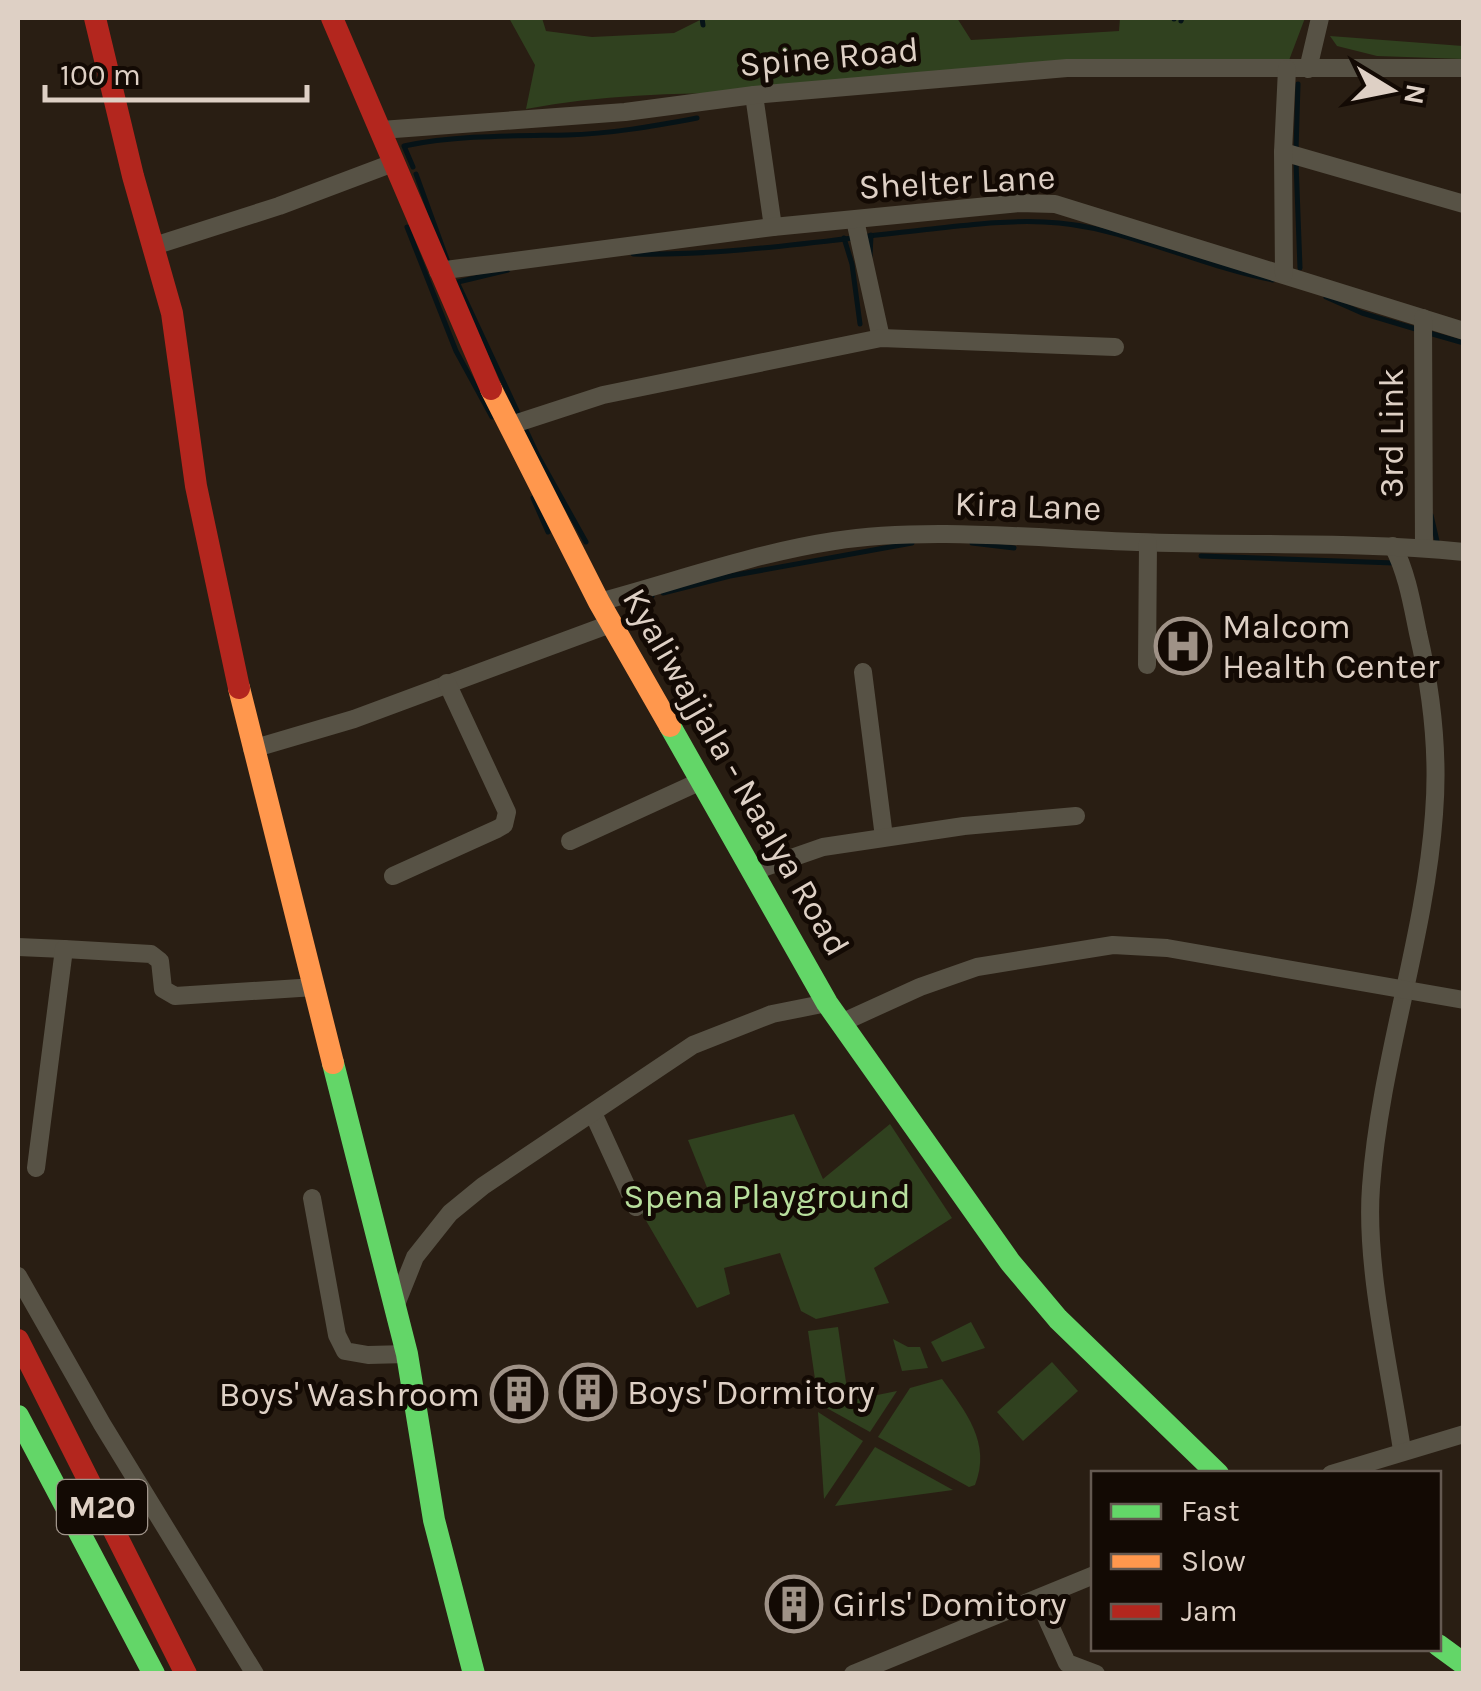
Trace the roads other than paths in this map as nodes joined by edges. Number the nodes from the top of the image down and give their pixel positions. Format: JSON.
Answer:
{"nodes":[{"id":1,"x":95,"y":18,"type":"edge"},
{"id":2,"x":332,"y":18,"type":"edge"},
{"id":3,"x":1320,"y":18,"type":"edge"},
{"id":4,"x":1464,"y":68,"type":"edge"},
{"id":5,"x":1287,"y":69,"type":"junction"},
{"id":6,"x":1308,"y":69,"type":"junction"},
{"id":7,"x":754,"y":95,"type":"junction"},
{"id":8,"x":381,"y":130,"type":"junction"},
{"id":9,"x":1292,"y":155,"type":"junction"},
{"id":10,"x":394,"y":163,"type":"junction"},
{"id":11,"x":1464,"y":204,"type":"edge"},
{"id":12,"x":773,"y":227,"type":"junction"},
{"id":13,"x":857,"y":230,"type":"junction"},
{"id":14,"x":154,"y":246,"type":"junction"},
{"id":15,"x":447,"y":269,"type":"junction"},
{"id":16,"x":1284,"y":274,"type":"junction"},
{"id":17,"x":1423,"y":318,"type":"junction"},
{"id":18,"x":1464,"y":331,"type":"edge"},
{"id":19,"x":880,"y":338,"type":"junction"},
{"id":20,"x":1115,"y":347,"type":"dead end"},
{"id":21,"x":518,"y":423,"type":"junction"},
{"id":22,"x":1148,"y":543,"type":"junction"},
{"id":23,"x":1393,"y":546,"type":"junction"},
{"id":24,"x":1424,"y":548,"type":"junction"},
{"id":25,"x":1464,"y":552,"type":"edge"},
{"id":26,"x":599,"y":602,"type":"junction"},
{"id":27,"x":613,"y":623,"type":"junction"},
{"id":28,"x":1146,"y":665,"type":"dead end"},
{"id":29,"x":862,"y":672,"type":"dead end"},
{"id":30,"x":446,"y":683,"type":"junction"},
{"id":31,"x":252,"y":749,"type":"junction"},
{"id":32,"x":700,"y":781,"type":"junction"},
{"id":33,"x":1076,"y":816,"type":"dead end"},
{"id":34,"x":884,"y":837,"type":"junction"},
{"id":35,"x":570,"y":842,"type":"dead end"},
{"id":36,"x":751,"y":872,"type":"junction"},
{"id":37,"x":393,"y":876,"type":"dead end"},
{"id":38,"x":18,"y":946,"type":"edge"},
{"id":39,"x":64,"y":948,"type":"junction"},
{"id":40,"x":315,"y":987,"type":"junction"},
{"id":41,"x":1403,"y":988,"type":"junction"},
{"id":42,"x":1464,"y":1000,"type":"edge"},
{"id":43,"x":827,"y":1003,"type":"junction"},
{"id":44,"x":840,"y":1023,"type":"junction"},
{"id":45,"x":594,"y":1114,"type":"junction"},
{"id":46,"x":36,"y":1168,"type":"dead end"},
{"id":47,"x":312,"y":1198,"type":"dead end"},
{"id":48,"x":636,"y":1207,"type":"dead end"},
{"id":49,"x":18,"y":1276,"type":"edge"},
{"id":50,"x":396,"y":1306,"type":"junction"},
{"id":51,"x":18,"y":1340,"type":"edge"},
{"id":52,"x":407,"y":1354,"type":"junction"},
{"id":53,"x":18,"y":1416,"type":"edge"},
{"id":54,"x":1464,"y":1434,"type":"edge"},
{"id":55,"x":1402,"y":1450,"type":"junction"},
{"id":56,"x":1215,"y":1471,"type":"edge"},
{"id":57,"x":1339,"y":1471,"type":"edge"},
{"id":58,"x":1091,"y":1575,"type":"edge"},
{"id":59,"x":1038,"y":1599,"type":"junction"},
{"id":60,"x":1441,"y":1647,"type":"edge"},
{"id":61,"x":1464,"y":1664,"type":"edge"},
{"id":62,"x":857,"y":1673,"type":"edge"},
{"id":63,"x":154,"y":1674,"type":"edge"},
{"id":64,"x":186,"y":1674,"type":"edge"},
{"id":65,"x":255,"y":1674,"type":"edge"},
{"id":66,"x":474,"y":1674,"type":"edge"},
{"id":67,"x":1096,"y":1674,"type":"edge"}],
"edges":[{"from":1,"to":14,"type":"main road"},
{"from":2,"to":8,"type":"main road","name":"Kyaliwajjala - Naalya Road"},
{"from":3,"to":6,"type":"street"},
{"from":4,"to":6,"type":"street","name":"Spine Road"},
{"from":5,"to":6,"type":"street","name":"Spine Road"},
{"from":5,"to":7,"type":"street","name":"Spine Road"},
{"from":5,"to":9,"type":"street"},
{"from":7,"to":8,"type":"street","name":"Spine Road"},
{"from":7,"to":12,"type":"street"},
{"from":8,"to":10,"type":"main road","name":"Kyaliwajjala - Naalya Road"},
{"from":9,"to":11,"type":"street"},
{"from":9,"to":16,"type":"street"},
{"from":10,"to":14,"type":"street"},
{"from":10,"to":15,"type":"main road","name":"Kyaliwajjala - Naalya Road"},
{"from":12,"to":13,"type":"street","name":"Shelter Lane"},
{"from":12,"to":15,"type":"street","name":"Shelter Lane"},
{"from":13,"to":16,"type":"street","name":"Shelter Lane"},
{"from":13,"to":19,"type":"street"},
{"from":14,"to":31,"type":"main road"},
{"from":15,"to":21,"type":"main road","name":"Kyaliwajjala - Naalya Road"},
{"from":16,"to":17,"type":"street","name":"Shelter Lane"},
{"from":17,"to":18,"type":"street","name":"Shelter Lane"},
{"from":17,"to":24,"type":"street","name":"3rd Link"},
{"from":19,"to":20,"type":"street"},
{"from":19,"to":21,"type":"street"},
{"from":21,"to":26,"type":"main road","name":"Kyaliwajjala - Naalya Road"},
{"from":22,"to":23,"type":"street","name":"Kira Lane"},
{"from":22,"to":26,"type":"street","name":"Kira Lane"},
{"from":22,"to":28,"type":"street"},
{"from":23,"to":24,"type":"street","name":"Kira Lane"},
{"from":23,"to":41,"type":"street"},
{"from":24,"to":25,"type":"street","name":"Kira Lane"},
{"from":26,"to":27,"type":"main road","name":"Kyaliwajjala - Naalya Road"},
{"from":27,"to":30,"type":"street"},
{"from":27,"to":32,"type":"main road","name":"Kyaliwajjala - Naalya Road"},
{"from":29,"to":34,"type":"street"},
{"from":30,"to":31,"type":"street"},
{"from":30,"to":37,"type":"street"},
{"from":31,"to":40,"type":"main road"},
{"from":32,"to":35,"type":"street"},
{"from":32,"to":36,"type":"main road","name":"Kyaliwajjala - Naalya Road"},
{"from":33,"to":34,"type":"street"},
{"from":34,"to":36,"type":"street"},
{"from":36,"to":43,"type":"main road","name":"Kyaliwajjala - Naalya Road"},
{"from":38,"to":39,"type":"street"},
{"from":39,"to":40,"type":"street"},
{"from":39,"to":46,"type":"street"},
{"from":40,"to":50,"type":"main road"},
{"from":41,"to":42,"type":"street"},
{"from":41,"to":44,"type":"street"},
{"from":41,"to":55,"type":"street"},
{"from":43,"to":44,"type":"main road","name":"Kyaliwajjala - Naalya Road"},
{"from":43,"to":45,"type":"street"},
{"from":44,"to":56,"type":"main road","name":"Kyaliwajjala - Naalya Road"},
{"from":45,"to":48,"type":"street"},
{"from":45,"to":50,"type":"street"},
{"from":47,"to":52,"type":"street"},
{"from":49,"to":65,"type":"street"},
{"from":50,"to":52,"type":"main road"},
{"from":51,"to":64,"type":"main road","number":"M20"},
{"from":52,"to":66,"type":"main road"},
{"from":53,"to":63,"type":"main road","number":"M20"},
{"from":54,"to":55,"type":"street"},
{"from":55,"to":57,"type":"street"},
{"from":58,"to":59,"type":"street"},
{"from":59,"to":62,"type":"street"},
{"from":59,"to":67,"type":"street"},
{"from":60,"to":61,"type":"main road"}]}
